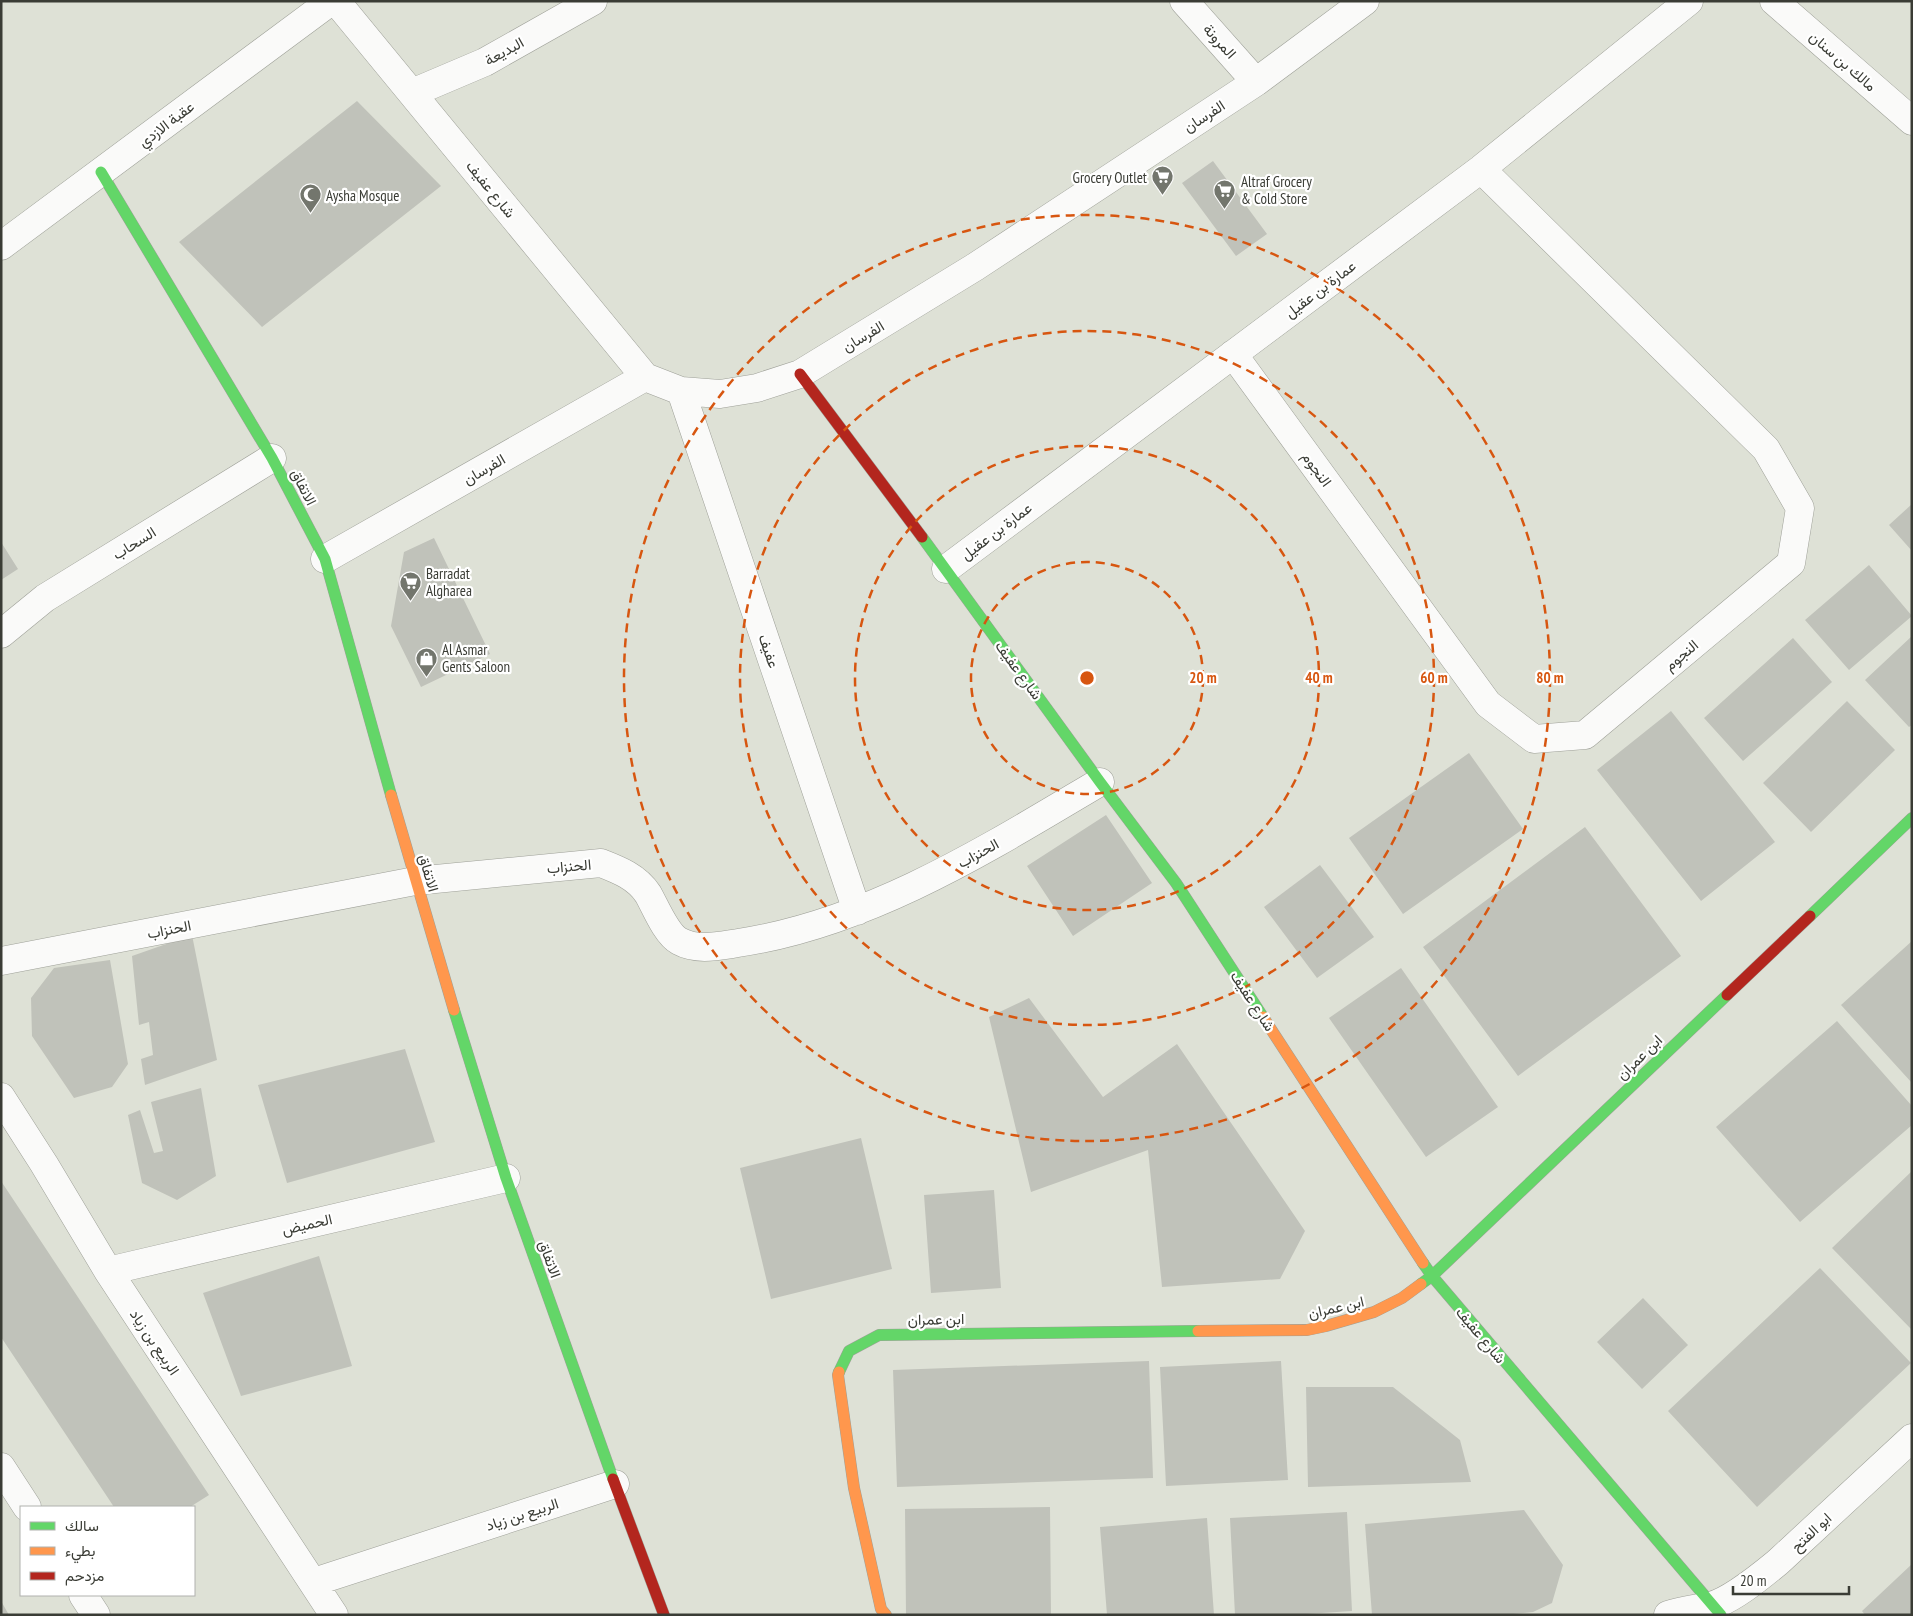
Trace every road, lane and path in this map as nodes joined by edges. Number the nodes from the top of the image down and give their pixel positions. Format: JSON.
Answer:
{"nodes":[{"id":1,"x":331,"y":1,"type":"edge"},
{"id":2,"x":336,"y":1,"type":"edge"},
{"id":3,"x":593,"y":1,"type":"edge"},
{"id":4,"x":1184,"y":1,"type":"edge"},
{"id":5,"x":1365,"y":1,"type":"edge"},
{"id":6,"x":1689,"y":1,"type":"edge"},
{"id":7,"x":1774,"y":1,"type":"edge"},
{"id":8,"x":1256,"y":82,"type":"junction"},
{"id":9,"x":412,"y":93,"type":"junction"},
{"id":10,"x":1912,"y":121,"type":"edge"},
{"id":11,"x":1481,"y":169,"type":"junction"},
{"id":12,"x":101,"y":172,"type":"junction"},
{"id":13,"x":1,"y":246,"type":"edge"},
{"id":14,"x":1233,"y":354,"type":"junction"},
{"id":15,"x":800,"y":374,"type":"junction"},
{"id":16,"x":645,"y":377,"type":"junction"},
{"id":17,"x":682,"y":391,"type":"junction"},
{"id":18,"x":272,"y":458,"type":"junction"},
{"id":19,"x":325,"y":559,"type":"junction"},
{"id":20,"x":946,"y":569,"type":"junction"},
{"id":21,"x":1,"y":634,"type":"edge"},
{"id":22,"x":1100,"y":782,"type":"junction"},
{"id":23,"x":1912,"y":818,"type":"edge"},
{"id":24,"x":415,"y":881,"type":"junction"},
{"id":25,"x":856,"y":911,"type":"junction"},
{"id":26,"x":1,"y":961,"type":"edge"},
{"id":27,"x":1,"y":1097,"type":"edge"},
{"id":28,"x":506,"y":1178,"type":"junction"},
{"id":29,"x":108,"y":1271,"type":"junction"},
{"id":30,"x":1432,"y":1276,"type":"junction"},
{"id":31,"x":1912,"y":1438,"type":"edge"},
{"id":32,"x":1,"y":1467,"type":"edge"},
{"id":33,"x":615,"y":1484,"type":"junction"},
{"id":34,"x":26,"y":1506,"type":"edge"},
{"id":35,"x":314,"y":1582,"type":"junction"},
{"id":36,"x":84,"y":1596,"type":"edge"},
{"id":37,"x":1716,"y":1610,"type":"edge"},
{"id":38,"x":96,"y":1615,"type":"edge"},
{"id":39,"x":334,"y":1615,"type":"edge"},
{"id":40,"x":664,"y":1615,"type":"edge"},
{"id":41,"x":886,"y":1615,"type":"edge"},
{"id":42,"x":1668,"y":1615,"type":"edge"}],
"edges":[{"from":1,"to":12,"type":"street","name":"عقبة الازدي"},
{"from":2,"to":9,"type":"street","name":"شارع عفيف"},
{"from":3,"to":9,"type":"street","name":"البديعة"},
{"from":4,"to":8,"type":"street","name":"المرونة"},
{"from":5,"to":8,"type":"street","name":"الفرسان"},
{"from":6,"to":11,"type":"street","name":"عمارة بن عقيل"},
{"from":7,"to":10,"type":"street","name":"مالك بن سنان"},
{"from":8,"to":15,"type":"street","name":"الفرسان"},
{"from":9,"to":16,"type":"street","name":"شارع عفيف"},
{"from":11,"to":14,"type":"street","name":"عمارة بن عقيل"},
{"from":11,"to":14,"type":"street","name":"النجوم"},
{"from":12,"to":13,"type":"street","name":"عقبة الازدي"},
{"from":12,"to":18,"type":"street","name":"الاتفاق"},
{"from":14,"to":20,"type":"street","name":"عمارة بن عقيل"},
{"from":15,"to":17,"type":"street","name":"الفرسان"},
{"from":15,"to":20,"type":"street","name":"شارع عفيف"},
{"from":16,"to":17,"type":"street","name":"الفرسان"},
{"from":16,"to":19,"type":"street","name":"الفرسان"},
{"from":17,"to":25,"type":"street","name":"عفيف"},
{"from":18,"to":19,"type":"street","name":"الاتفاق"},
{"from":18,"to":21,"type":"street","name":"السحاب"},
{"from":19,"to":24,"type":"street","name":"الاتفاق"},
{"from":20,"to":22,"type":"street","name":"شارع عفيف"},
{"from":22,"to":25,"type":"street","name":"الحنزاب"},
{"from":22,"to":30,"type":"street","name":"شارع عفيف"},
{"from":23,"to":30,"type":"street","name":"ابن عمران"},
{"from":24,"to":25,"type":"street","name":"الحنزاب"},
{"from":24,"to":26,"type":"street","name":"الحنزاب"},
{"from":24,"to":28,"type":"street","name":"الاتفاق"},
{"from":27,"to":29,"type":"street","name":"الربيع بن زياد"},
{"from":28,"to":29,"type":"street","name":"الحميض"},
{"from":28,"to":33,"type":"street","name":"الاتفاق"},
{"from":29,"to":35,"type":"street","name":"الربيع بن زياد"},
{"from":30,"to":37,"type":"street","name":"شارع عفيف"},
{"from":30,"to":41,"type":"street","name":"ابن عمران"},
{"from":31,"to":37,"type":"street","name":"ابو الفتح"},
{"from":32,"to":34,"type":"street"},
{"from":33,"to":35,"type":"street","name":"الربيع بن زياد"},
{"from":33,"to":40,"type":"street","name":"الاتفاق"},
{"from":35,"to":39,"type":"street","name":"الربيع بن زياد"},
{"from":36,"to":38,"type":"street"},
{"from":37,"to":42,"type":"street","name":"ابو الفتح"}]}
